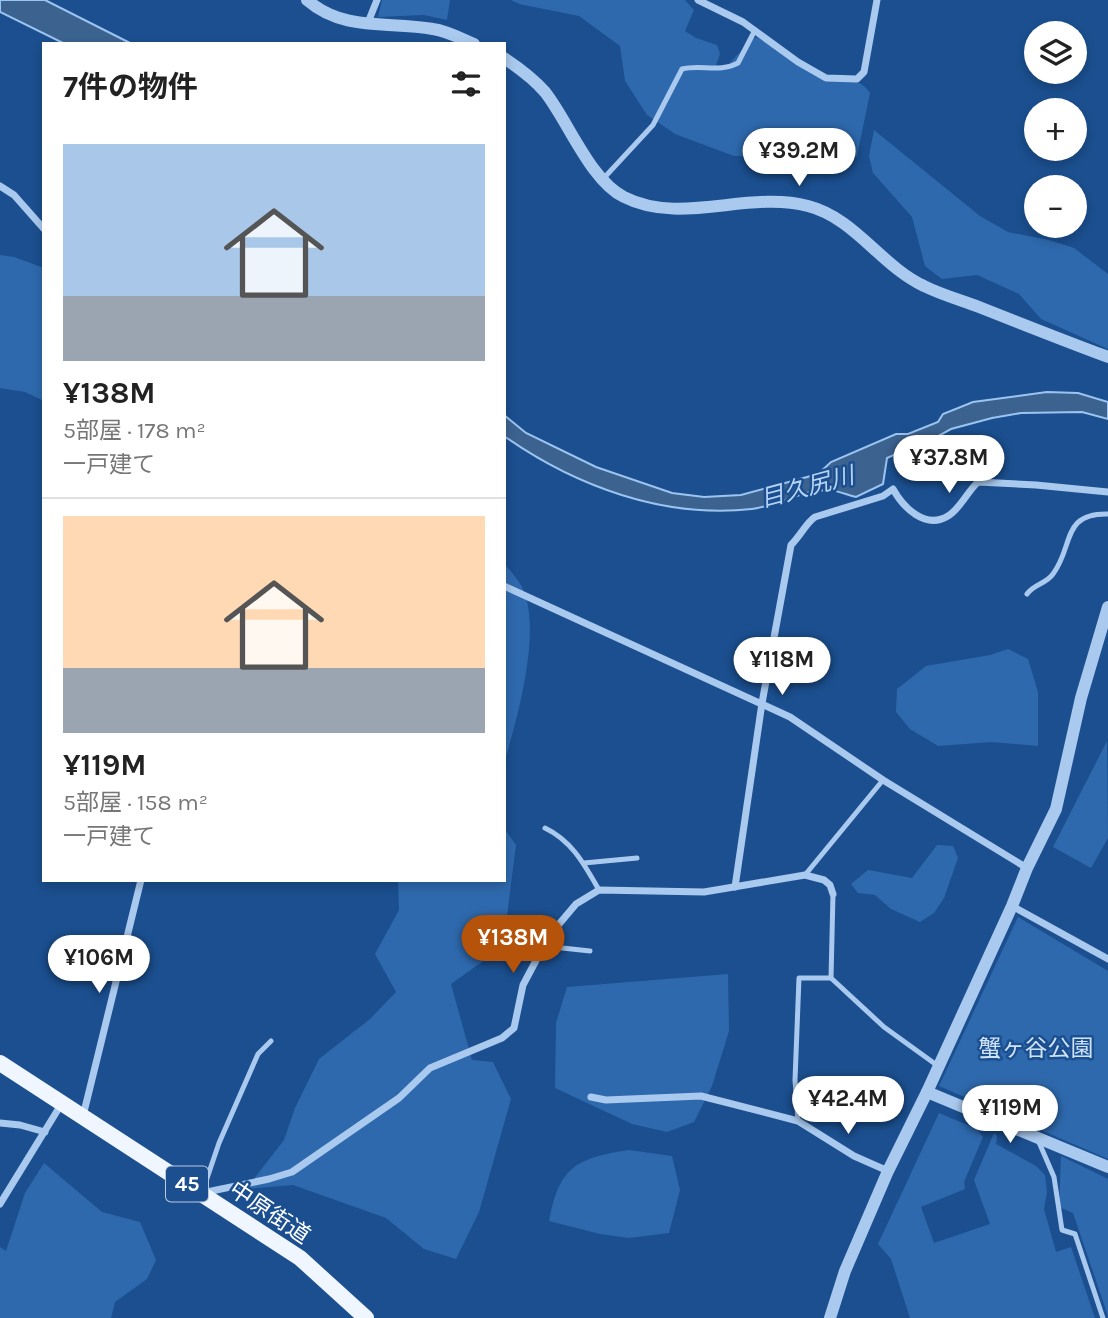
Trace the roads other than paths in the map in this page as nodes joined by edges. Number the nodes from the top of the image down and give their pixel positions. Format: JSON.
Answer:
{"nodes":[{"id":1,"x":307,"y":0,"type":"edge"},
{"id":2,"x":377,"y":0,"type":"edge"},
{"id":3,"x":698,"y":0,"type":"edge"},
{"id":4,"x":877,"y":0,"type":"edge"},
{"id":5,"x":367,"y":25,"type":"junction"},
{"id":6,"x":755,"y":30,"type":"junction"},
{"id":7,"x":468,"y":42,"type":"edge"},
{"id":8,"x":506,"y":59,"type":"edge"},
{"id":9,"x":603,"y":179,"type":"junction"},
{"id":10,"x":0,"y":186,"type":"edge"},
{"id":11,"x":42,"y":227,"type":"edge"},
{"id":12,"x":1108,"y":356,"type":"edge"},
{"id":13,"x":1108,"y":492,"type":"edge"},
{"id":14,"x":1108,"y":514,"type":"edge"},
{"id":15,"x":506,"y":587,"type":"edge"},
{"id":16,"x":1027,"y":594,"type":"dead end"},
{"id":17,"x":1108,"y":607,"type":"edge"},
{"id":18,"x":762,"y":703,"type":"junction"},
{"id":19,"x":883,"y":780,"type":"junction"},
{"id":20,"x":545,"y":828,"type":"dead end"},
{"id":21,"x":637,"y":858,"type":"dead end"},
{"id":22,"x":584,"y":863,"type":"junction"},
{"id":23,"x":1027,"y":868,"type":"junction"},
{"id":24,"x":805,"y":875,"type":"junction"},
{"id":25,"x":141,"y":882,"type":"edge"},
{"id":26,"x":735,"y":887,"type":"junction"},
{"id":27,"x":599,"y":890,"type":"junction"},
{"id":28,"x":833,"y":894,"type":"joint"},
{"id":29,"x":1012,"y":906,"type":"junction"},
{"id":30,"x":544,"y":946,"type":"junction"},
{"id":31,"x":590,"y":951,"type":"dead end"},
{"id":32,"x":1108,"y":959,"type":"edge"},
{"id":33,"x":831,"y":978,"type":"junction"},
{"id":34,"x":271,"y":1041,"type":"dead end"},
{"id":35,"x":0,"y":1063,"type":"edge"},
{"id":36,"x":939,"y":1066,"type":"junction"},
{"id":37,"x":926,"y":1092,"type":"junction"},
{"id":38,"x":591,"y":1097,"type":"dead end"},
{"id":39,"x":62,"y":1102,"type":"junction"},
{"id":40,"x":83,"y":1116,"type":"junction"},
{"id":41,"x":798,"y":1121,"type":"junction"},
{"id":42,"x":0,"y":1123,"type":"edge"},
{"id":43,"x":45,"y":1132,"type":"junction"},
{"id":44,"x":1036,"y":1136,"type":"junction"},
{"id":45,"x":1108,"y":1167,"type":"edge"},
{"id":46,"x":888,"y":1171,"type":"junction"},
{"id":47,"x":201,"y":1193,"type":"junction"},
{"id":48,"x":0,"y":1204,"type":"edge"},
{"id":49,"x":366,"y":1318,"type":"edge"},
{"id":50,"x":830,"y":1318,"type":"edge"},
{"id":51,"x":1103,"y":1318,"type":"edge"}],
"edges":[{"from":1,"to":5,"type":"street"},
{"from":2,"to":5,"type":"street"},
{"from":3,"to":6,"type":"street"},
{"from":4,"to":6,"type":"street"},
{"from":5,"to":7,"type":"street"},
{"from":6,"to":9,"type":"lane"},
{"from":8,"to":9,"type":"street"},
{"from":9,"to":12,"type":"street"},
{"from":10,"to":11,"type":"street"},
{"from":13,"to":18,"type":"street"},
{"from":14,"to":16,"type":"lane"},
{"from":15,"to":18,"type":"street"},
{"from":17,"to":23,"type":"street"},
{"from":18,"to":19,"type":"street"},
{"from":18,"to":26,"type":"street"},
{"from":19,"to":23,"type":"street"},
{"from":19,"to":24,"type":"lane"},
{"from":20,"to":22,"type":"lane"},
{"from":21,"to":22,"type":"lane"},
{"from":22,"to":27,"type":"lane"},
{"from":23,"to":29,"type":"street"},
{"from":24,"to":26,"type":"street"},
{"from":24,"to":28,"type":"street"},
{"from":25,"to":40,"type":"street"},
{"from":26,"to":27,"type":"street"},
{"from":27,"to":30,"type":"street"},
{"from":28,"to":33,"type":"lane"},
{"from":29,"to":32,"type":"street"},
{"from":29,"to":36,"type":"street"},
{"from":30,"to":31,"type":"lane"},
{"from":30,"to":47,"type":"street"},
{"from":33,"to":36,"type":"lane"},
{"from":33,"to":41,"type":"lane"},
{"from":34,"to":47,"type":"lane"},
{"from":35,"to":39,"type":"main road","name":"中原街道","number":"45"},
{"from":36,"to":37,"type":"street"},
{"from":37,"to":44,"type":"street"},
{"from":37,"to":46,"type":"street"},
{"from":38,"to":41,"type":"street"},
{"from":39,"to":40,"type":"main road","name":"中原街道","number":"45"},
{"from":39,"to":43,"type":"street"},
{"from":40,"to":47,"type":"main road","name":"中原街道","number":"45"},
{"from":41,"to":46,"type":"street"},
{"from":42,"to":43,"type":"street"},
{"from":43,"to":48,"type":"street"},
{"from":44,"to":45,"type":"street"},
{"from":44,"to":51,"type":"lane"},
{"from":46,"to":50,"type":"street"},
{"from":47,"to":49,"type":"main road","name":"中原街道","number":"45"}]}
